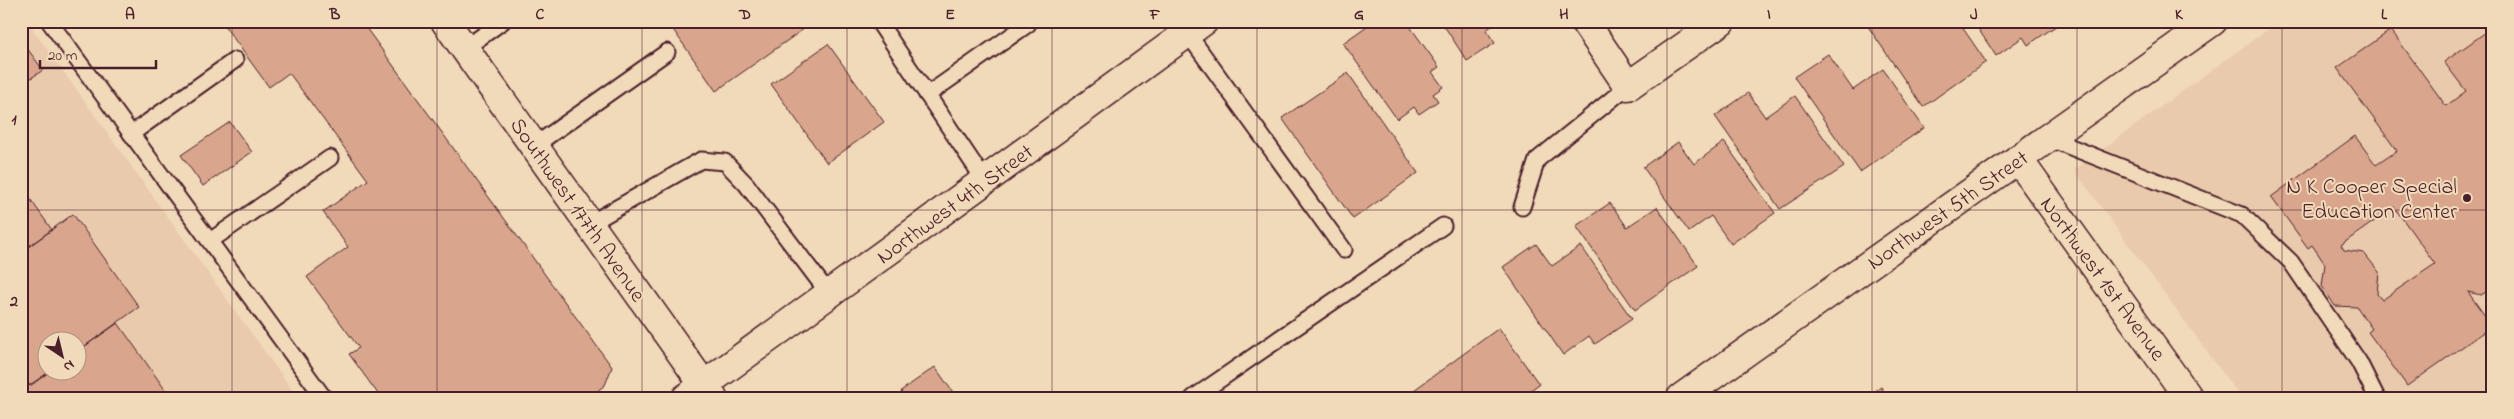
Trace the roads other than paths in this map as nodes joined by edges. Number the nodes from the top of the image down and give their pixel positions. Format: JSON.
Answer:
{"nodes":[{"id":1,"x":49,"y":21,"type":"edge"},
{"id":2,"x":445,"y":21,"type":"edge"},
{"id":3,"x":503,"y":21,"type":"edge"},
{"id":4,"x":878,"y":21,"type":"edge"},
{"id":5,"x":1026,"y":21,"type":"edge"},
{"id":6,"x":1584,"y":21,"type":"edge"},
{"id":7,"x":1721,"y":21,"type":"edge"},
{"id":8,"x":2213,"y":21,"type":"edge"},
{"id":9,"x":1196,"y":27,"type":"edge"},
{"id":10,"x":464,"y":49,"type":"junction"},
{"id":11,"x":667,"y":52,"type":"dead end"},
{"id":12,"x":235,"y":60,"type":"dead end"},
{"id":13,"x":1628,"y":86,"type":"junction"},
{"id":14,"x":928,"y":95,"type":"junction"},
{"id":15,"x":132,"y":134,"type":"junction"},
{"id":16,"x":2048,"y":138,"type":"junction"},
{"id":17,"x":534,"y":146,"type":"junction"},
{"id":18,"x":330,"y":158,"type":"dead end"},
{"id":19,"x":2018,"y":159,"type":"junction"},
{"id":20,"x":985,"y":181,"type":"junction"},
{"id":21,"x":1522,"y":207,"type":"dead end"},
{"id":22,"x":589,"y":224,"type":"junction"},
{"id":23,"x":1442,"y":226,"type":"dead end"},
{"id":24,"x":210,"y":242,"type":"junction"},
{"id":25,"x":1344,"y":250,"type":"dead end"},
{"id":26,"x":829,"y":294,"type":"junction"},
{"id":27,"x":701,"y":393,"type":"edge"},
{"id":28,"x":324,"y":398,"type":"edge"},
{"id":29,"x":1193,"y":398,"type":"edge"},
{"id":30,"x":1681,"y":398,"type":"edge"},
{"id":31,"x":2189,"y":398,"type":"edge"},
{"id":32,"x":2376,"y":398,"type":"edge"}],
"edges":[{"from":1,"to":15,"type":"lane"},
{"from":2,"to":10,"type":"street","name":"Southwest 177th Avenue"},
{"from":3,"to":10,"type":"lane"},
{"from":4,"to":14,"type":"lane"},
{"from":5,"to":14,"type":"lane"},
{"from":6,"to":13,"type":"street"},
{"from":7,"to":13,"type":"street"},
{"from":8,"to":16,"type":"street","name":"Northwest 5th Street"},
{"from":9,"to":20,"type":"street","name":"Northwest 4th Street"},
{"from":9,"to":25,"type":"lane"},
{"from":10,"to":17,"type":"street","name":"Southwest 177th Avenue"},
{"from":11,"to":17,"type":"lane"},
{"from":12,"to":15,"type":"lane"},
{"from":13,"to":21,"type":"lane"},
{"from":14,"to":20,"type":"lane"},
{"from":15,"to":24,"type":"lane"},
{"from":16,"to":19,"type":"street","name":"Northwest 5th Street"},
{"from":16,"to":32,"type":"lane"},
{"from":17,"to":22,"type":"street","name":"Southwest 177th Avenue"},
{"from":18,"to":24,"type":"lane"},
{"from":19,"to":30,"type":"street","name":"Northwest 5th Street"},
{"from":19,"to":31,"type":"street","name":"Northwest 1st Avenue"},
{"from":20,"to":26,"type":"street","name":"Northwest 4th Street"},
{"from":22,"to":26,"type":"lane"},
{"from":22,"to":27,"type":"street","name":"Southwest 177th Avenue"},
{"from":23,"to":29,"type":"lane"},
{"from":24,"to":28,"type":"lane"},
{"from":26,"to":27,"type":"street","name":"Northwest 4th Street"}]}
